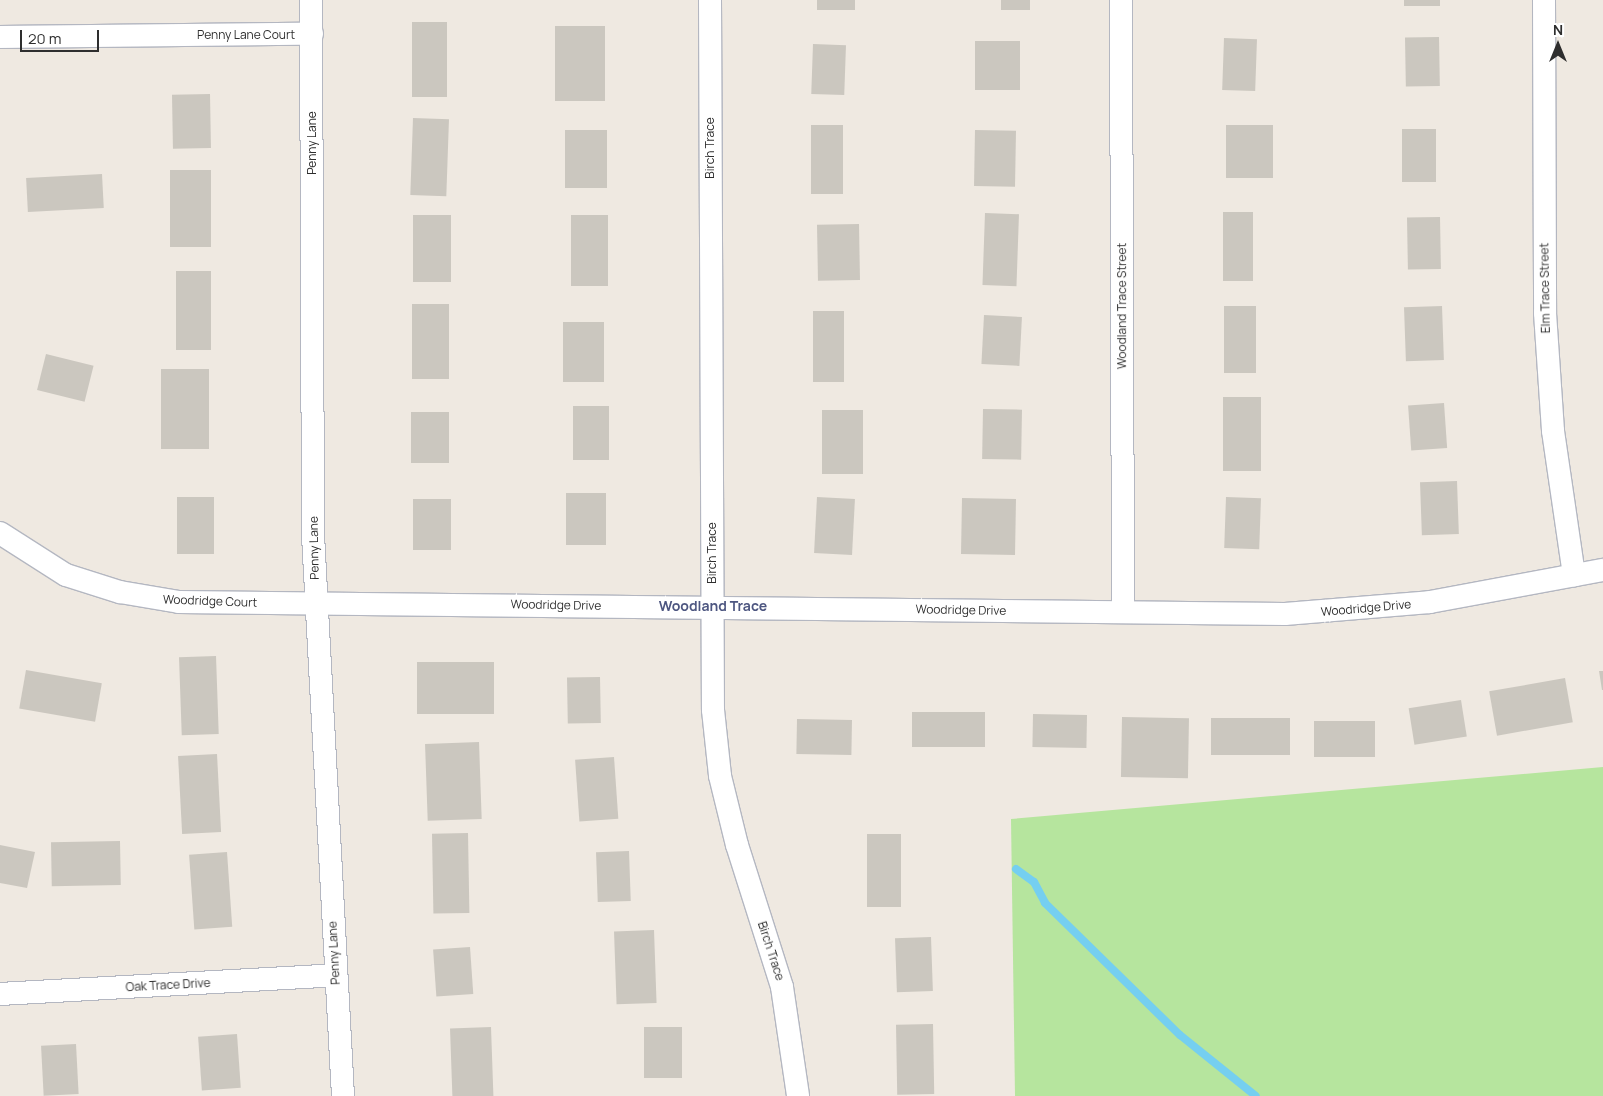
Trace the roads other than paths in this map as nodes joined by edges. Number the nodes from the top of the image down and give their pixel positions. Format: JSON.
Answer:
{"nodes":[{"id":1,"x":312,"y":0,"type":"edge"},
{"id":2,"x":710,"y":0,"type":"edge"},
{"id":3,"x":1121,"y":0,"type":"edge"},
{"id":4,"x":1544,"y":0,"type":"edge"},
{"id":5,"x":312,"y":34,"type":"junction"},
{"id":6,"x":0,"y":37,"type":"edge"},
{"id":7,"x":0,"y":533,"type":"edge"},
{"id":8,"x":1603,"y":570,"type":"edge"},
{"id":9,"x":1574,"y":574,"type":"junction"},
{"id":10,"x":315,"y":603,"type":"junction"},
{"id":11,"x":712,"y":607,"type":"junction"},
{"id":12,"x":1123,"y":612,"type":"junction"},
{"id":13,"x":336,"y":975,"type":"junction"},
{"id":14,"x":0,"y":994,"type":"edge"},
{"id":15,"x":343,"y":1096,"type":"edge"},
{"id":16,"x":798,"y":1096,"type":"edge"}],
"edges":[{"from":1,"to":5,"type":"street","name":"Penny Lane"},
{"from":2,"to":11,"type":"street","name":"Birch Trace"},
{"from":3,"to":12,"type":"street","name":"Woodland Trace Street"},
{"from":4,"to":9,"type":"street","name":"Elm Trace Street"},
{"from":5,"to":6,"type":"street","name":"Penny Lane Court"},
{"from":5,"to":10,"type":"street","name":"Penny Lane"},
{"from":7,"to":10,"type":"street","name":"Woodridge Court"},
{"from":8,"to":9,"type":"street","name":"Woodridge Drive"},
{"from":9,"to":12,"type":"street","name":"Woodridge Drive"},
{"from":10,"to":11,"type":"street","name":"Woodridge Drive"},
{"from":10,"to":13,"type":"street","name":"Penny Lane"},
{"from":11,"to":12,"type":"street","name":"Woodridge Drive"},
{"from":11,"to":16,"type":"street","name":"Birch Trace"},
{"from":13,"to":14,"type":"street","name":"Oak Trace Drive"},
{"from":13,"to":15,"type":"street","name":"Penny Lane"}]}
